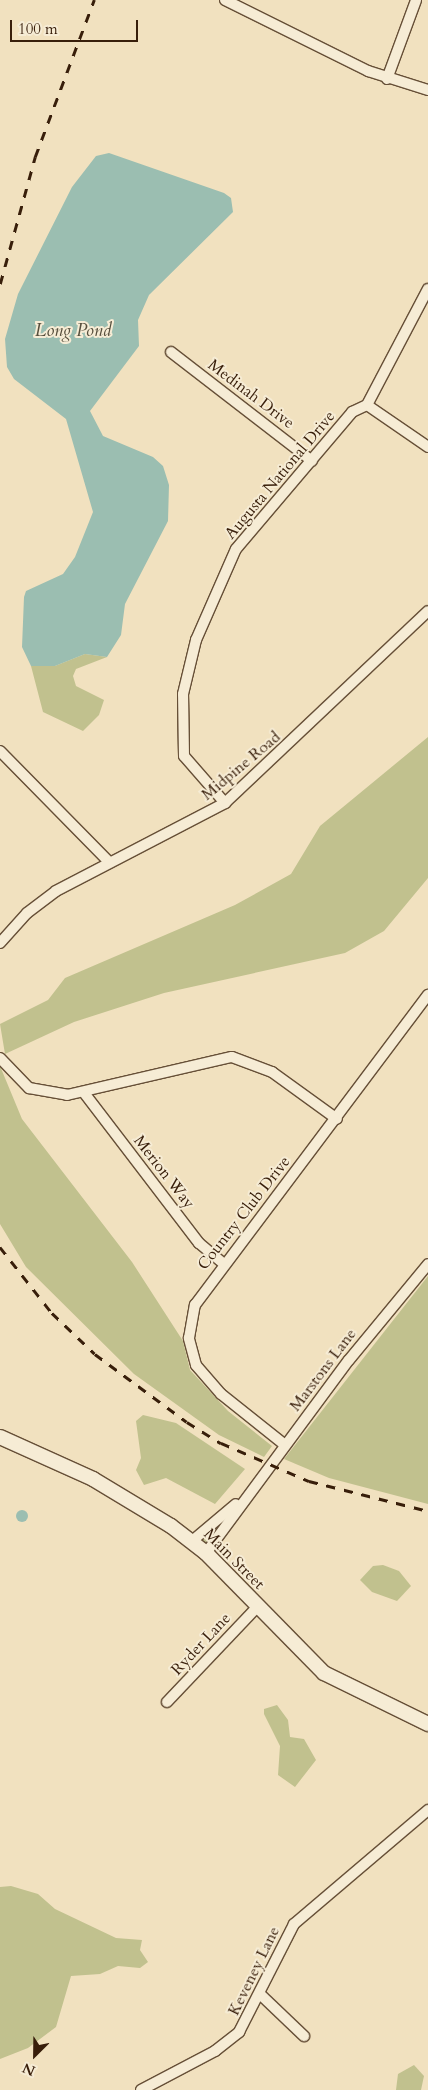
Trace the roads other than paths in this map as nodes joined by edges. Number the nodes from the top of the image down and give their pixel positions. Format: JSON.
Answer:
{"nodes":[{"id":1,"x":225,"y":0,"type":"edge"},
{"id":2,"x":416,"y":0,"type":"edge"},
{"id":3,"x":243,"y":4,"type":"edge"},
{"id":4,"x":387,"y":79,"type":"junction"},
{"id":5,"x":428,"y":90,"type":"edge"},
{"id":6,"x":428,"y":289,"type":"edge"},
{"id":7,"x":171,"y":352,"type":"dead end"},
{"id":8,"x":367,"y":405,"type":"junction"},
{"id":9,"x":428,"y":447,"type":"edge"},
{"id":10,"x":312,"y":461,"type":"junction"},
{"id":11,"x":428,"y":611,"type":"edge"},
{"id":12,"x":0,"y":751,"type":"edge"},
{"id":13,"x":225,"y":803,"type":"junction"},
{"id":14,"x":109,"y":862,"type":"junction"},
{"id":15,"x":0,"y":943,"type":"edge"},
{"id":16,"x":428,"y":994,"type":"edge"},
{"id":17,"x":0,"y":1058,"type":"edge"},
{"id":18,"x":86,"y":1094,"type":"junction"},
{"id":19,"x":337,"y":1118,"type":"junction"},
{"id":20,"x":224,"y":1264,"type":"junction"},
{"id":21,"x":428,"y":1264,"type":"edge"},
{"id":22,"x":0,"y":1437,"type":"edge"},
{"id":23,"x":285,"y":1445,"type":"junction"},
{"id":24,"x":245,"y":1497,"type":"junction"},
{"id":25,"x":192,"y":1541,"type":"junction"},
{"id":26,"x":206,"y":1552,"type":"junction"},
{"id":27,"x":257,"y":1607,"type":"junction"},
{"id":28,"x":168,"y":1702,"type":"dead end"},
{"id":29,"x":428,"y":1724,"type":"edge"},
{"id":30,"x":428,"y":1810,"type":"edge"},
{"id":31,"x":260,"y":1994,"type":"junction"},
{"id":32,"x":304,"y":2036,"type":"dead end"},
{"id":33,"x":141,"y":2090,"type":"edge"}],
"edges":[{"from":1,"to":3,"type":"street"},
{"from":2,"to":4,"type":"street"},
{"from":3,"to":4,"type":"street"},
{"from":4,"to":5,"type":"street"},
{"from":6,"to":8,"type":"street"},
{"from":7,"to":10,"type":"street","name":"Medinah Drive"},
{"from":8,"to":9,"type":"street"},
{"from":8,"to":10,"type":"street","name":"Augusta National Drive"},
{"from":10,"to":13,"type":"street","name":"Augusta National Drive"},
{"from":11,"to":13,"type":"street","name":"Midpine Road"},
{"from":12,"to":14,"type":"street"},
{"from":13,"to":14,"type":"street","name":"Midpine Road"},
{"from":14,"to":15,"type":"street","name":"Midpine Road"},
{"from":16,"to":19,"type":"street","name":"Country Club Drive"},
{"from":17,"to":18,"type":"street"},
{"from":18,"to":19,"type":"street"},
{"from":18,"to":20,"type":"street","name":"Merion Way"},
{"from":19,"to":20,"type":"street","name":"Country Club Drive"},
{"from":20,"to":23,"type":"street","name":"Country Club Drive"},
{"from":21,"to":23,"type":"street","name":"Marstons Lane"},
{"from":22,"to":25,"type":"main road","name":"Main Street"},
{"from":23,"to":24,"type":"street","name":"Marstons Lane"},
{"from":24,"to":25,"type":"street","name":"Marstons Lane"},
{"from":24,"to":26,"type":"street","name":"Marstons Lane"},
{"from":25,"to":26,"type":"main road","name":"Main Street"},
{"from":26,"to":27,"type":"main road","name":"Main Street"},
{"from":27,"to":28,"type":"street","name":"Ryder Lane"},
{"from":27,"to":29,"type":"main road","name":"Main Street"},
{"from":30,"to":31,"type":"street","name":"Keveney Lane"},
{"from":31,"to":32,"type":"street"},
{"from":31,"to":33,"type":"street","name":"Keveney Lane"}]}
